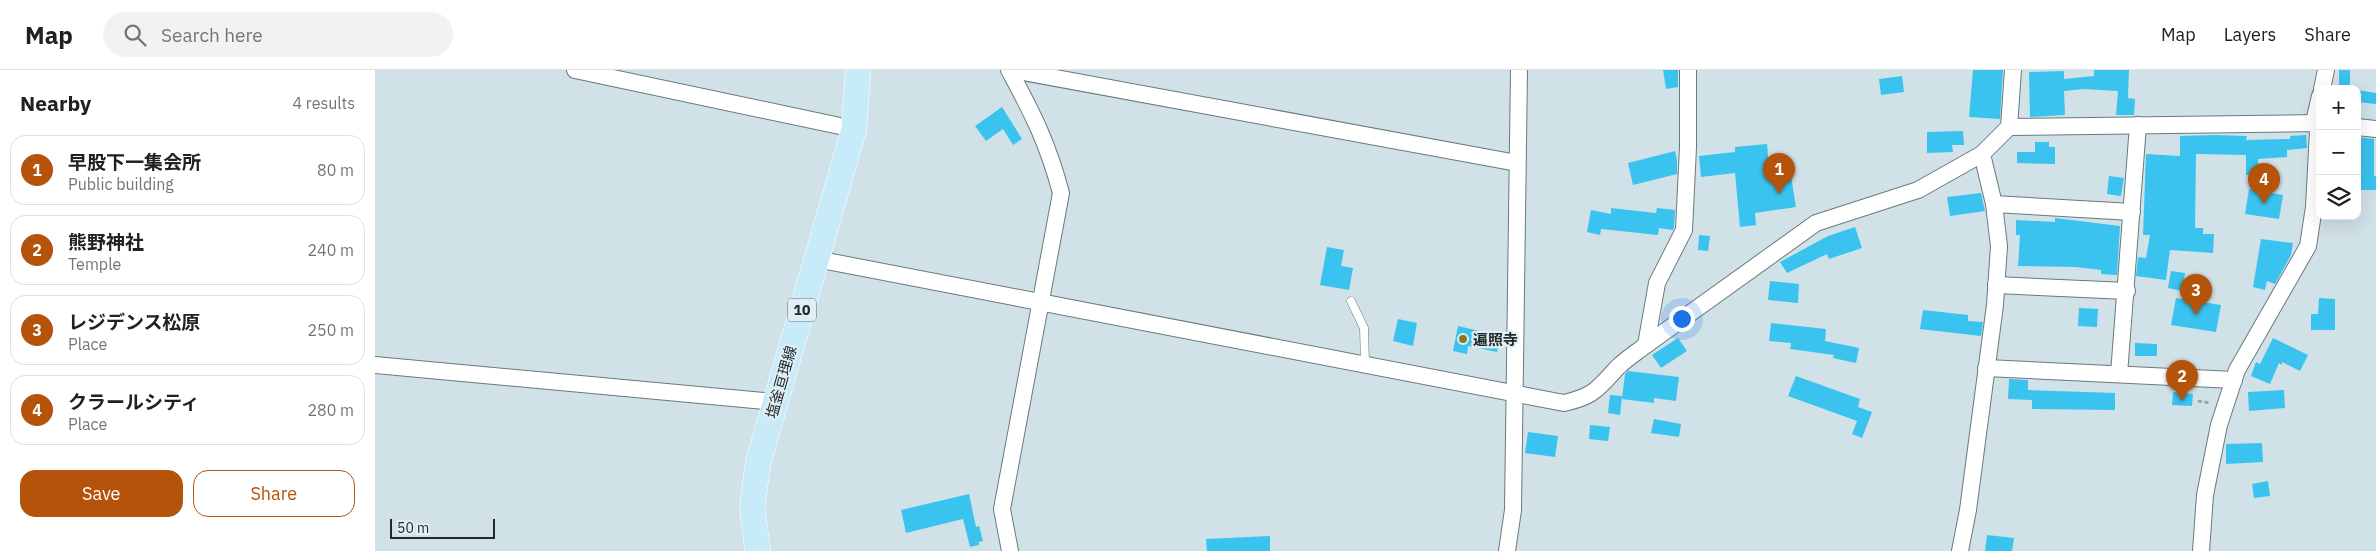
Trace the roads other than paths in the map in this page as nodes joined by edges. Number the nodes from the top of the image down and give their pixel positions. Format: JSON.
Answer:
{"nodes":[{"id":1,"x":575,"y":70,"type":"edge"},
{"id":2,"x":858,"y":70,"type":"edge"},
{"id":3,"x":1010,"y":70,"type":"edge"},
{"id":4,"x":1519,"y":70,"type":"edge"},
{"id":5,"x":1688,"y":70,"type":"edge"},
{"id":6,"x":2013,"y":70,"type":"edge"},
{"id":7,"x":2326,"y":70,"type":"edge"},
{"id":8,"x":2322,"y":85,"type":"edge"},
{"id":9,"x":2316,"y":122,"type":"edge"},
{"id":10,"x":2138,"y":125,"type":"junction"},
{"id":11,"x":2009,"y":127,"type":"junction"},
{"id":12,"x":2361,"y":127,"type":"edge"},
{"id":13,"x":854,"y":129,"type":"junction"},
{"id":14,"x":2376,"y":129,"type":"edge"},
{"id":15,"x":2318,"y":130,"type":"edge"},
{"id":16,"x":1982,"y":154,"type":"junction"},
{"id":17,"x":1517,"y":163,"type":"junction"},
{"id":18,"x":1994,"y":204,"type":"junction"},
{"id":19,"x":2132,"y":212,"type":"junction"},
{"id":20,"x":816,"y":259,"type":"junction"},
{"id":21,"x":1996,"y":285,"type":"junction"},
{"id":22,"x":2127,"y":292,"type":"junction"},
{"id":23,"x":1351,"y":301,"type":"dead end"},
{"id":24,"x":1041,"y":302,"type":"junction"},
{"id":25,"x":1646,"y":345,"type":"junction"},
{"id":26,"x":1365,"y":364,"type":"junction"},
{"id":27,"x":375,"y":365,"type":"edge"},
{"id":28,"x":1986,"y":368,"type":"junction"},
{"id":29,"x":2119,"y":374,"type":"junction"},
{"id":30,"x":2234,"y":380,"type":"junction"},
{"id":31,"x":1515,"y":393,"type":"junction"},
{"id":32,"x":775,"y":402,"type":"junction"},
{"id":33,"x":758,"y":551,"type":"edge"},
{"id":34,"x":1010,"y":551,"type":"edge"},
{"id":35,"x":1507,"y":551,"type":"edge"},
{"id":36,"x":1960,"y":551,"type":"edge"},
{"id":37,"x":2201,"y":551,"type":"edge"}],
"edges":[{"from":1,"to":13,"type":"street"},
{"from":2,"to":13,"type":"main road","name":"塩釜亘理線","number":"10"},
{"from":3,"to":17,"type":"street"},
{"from":3,"to":24,"type":"street"},
{"from":4,"to":17,"type":"street"},
{"from":5,"to":25,"type":"street"},
{"from":6,"to":11,"type":"street"},
{"from":7,"to":8,"type":"street"},
{"from":9,"to":10,"type":"street"},
{"from":10,"to":11,"type":"street"},
{"from":10,"to":19,"type":"street"},
{"from":11,"to":16,"type":"street"},
{"from":12,"to":14,"type":"street"},
{"from":13,"to":20,"type":"main road","name":"塩釜亘理線","number":"10"},
{"from":15,"to":30,"type":"street"},
{"from":16,"to":18,"type":"street"},
{"from":16,"to":25,"type":"street"},
{"from":17,"to":31,"type":"street"},
{"from":18,"to":19,"type":"street"},
{"from":18,"to":21,"type":"street"},
{"from":19,"to":22,"type":"street"},
{"from":20,"to":24,"type":"street"},
{"from":20,"to":32,"type":"main road","name":"塩釜亘理線","number":"10"},
{"from":21,"to":22,"type":"street"},
{"from":21,"to":28,"type":"street"},
{"from":22,"to":29,"type":"street"},
{"from":23,"to":26,"type":"lane"},
{"from":24,"to":26,"type":"street"},
{"from":24,"to":34,"type":"street"},
{"from":25,"to":31,"type":"street"},
{"from":26,"to":31,"type":"street"},
{"from":27,"to":32,"type":"street"},
{"from":28,"to":29,"type":"street"},
{"from":28,"to":36,"type":"street"},
{"from":29,"to":30,"type":"street"},
{"from":30,"to":37,"type":"street"},
{"from":31,"to":35,"type":"street"},
{"from":32,"to":33,"type":"main road","name":"塩釜亘理線","number":"10"}]}
